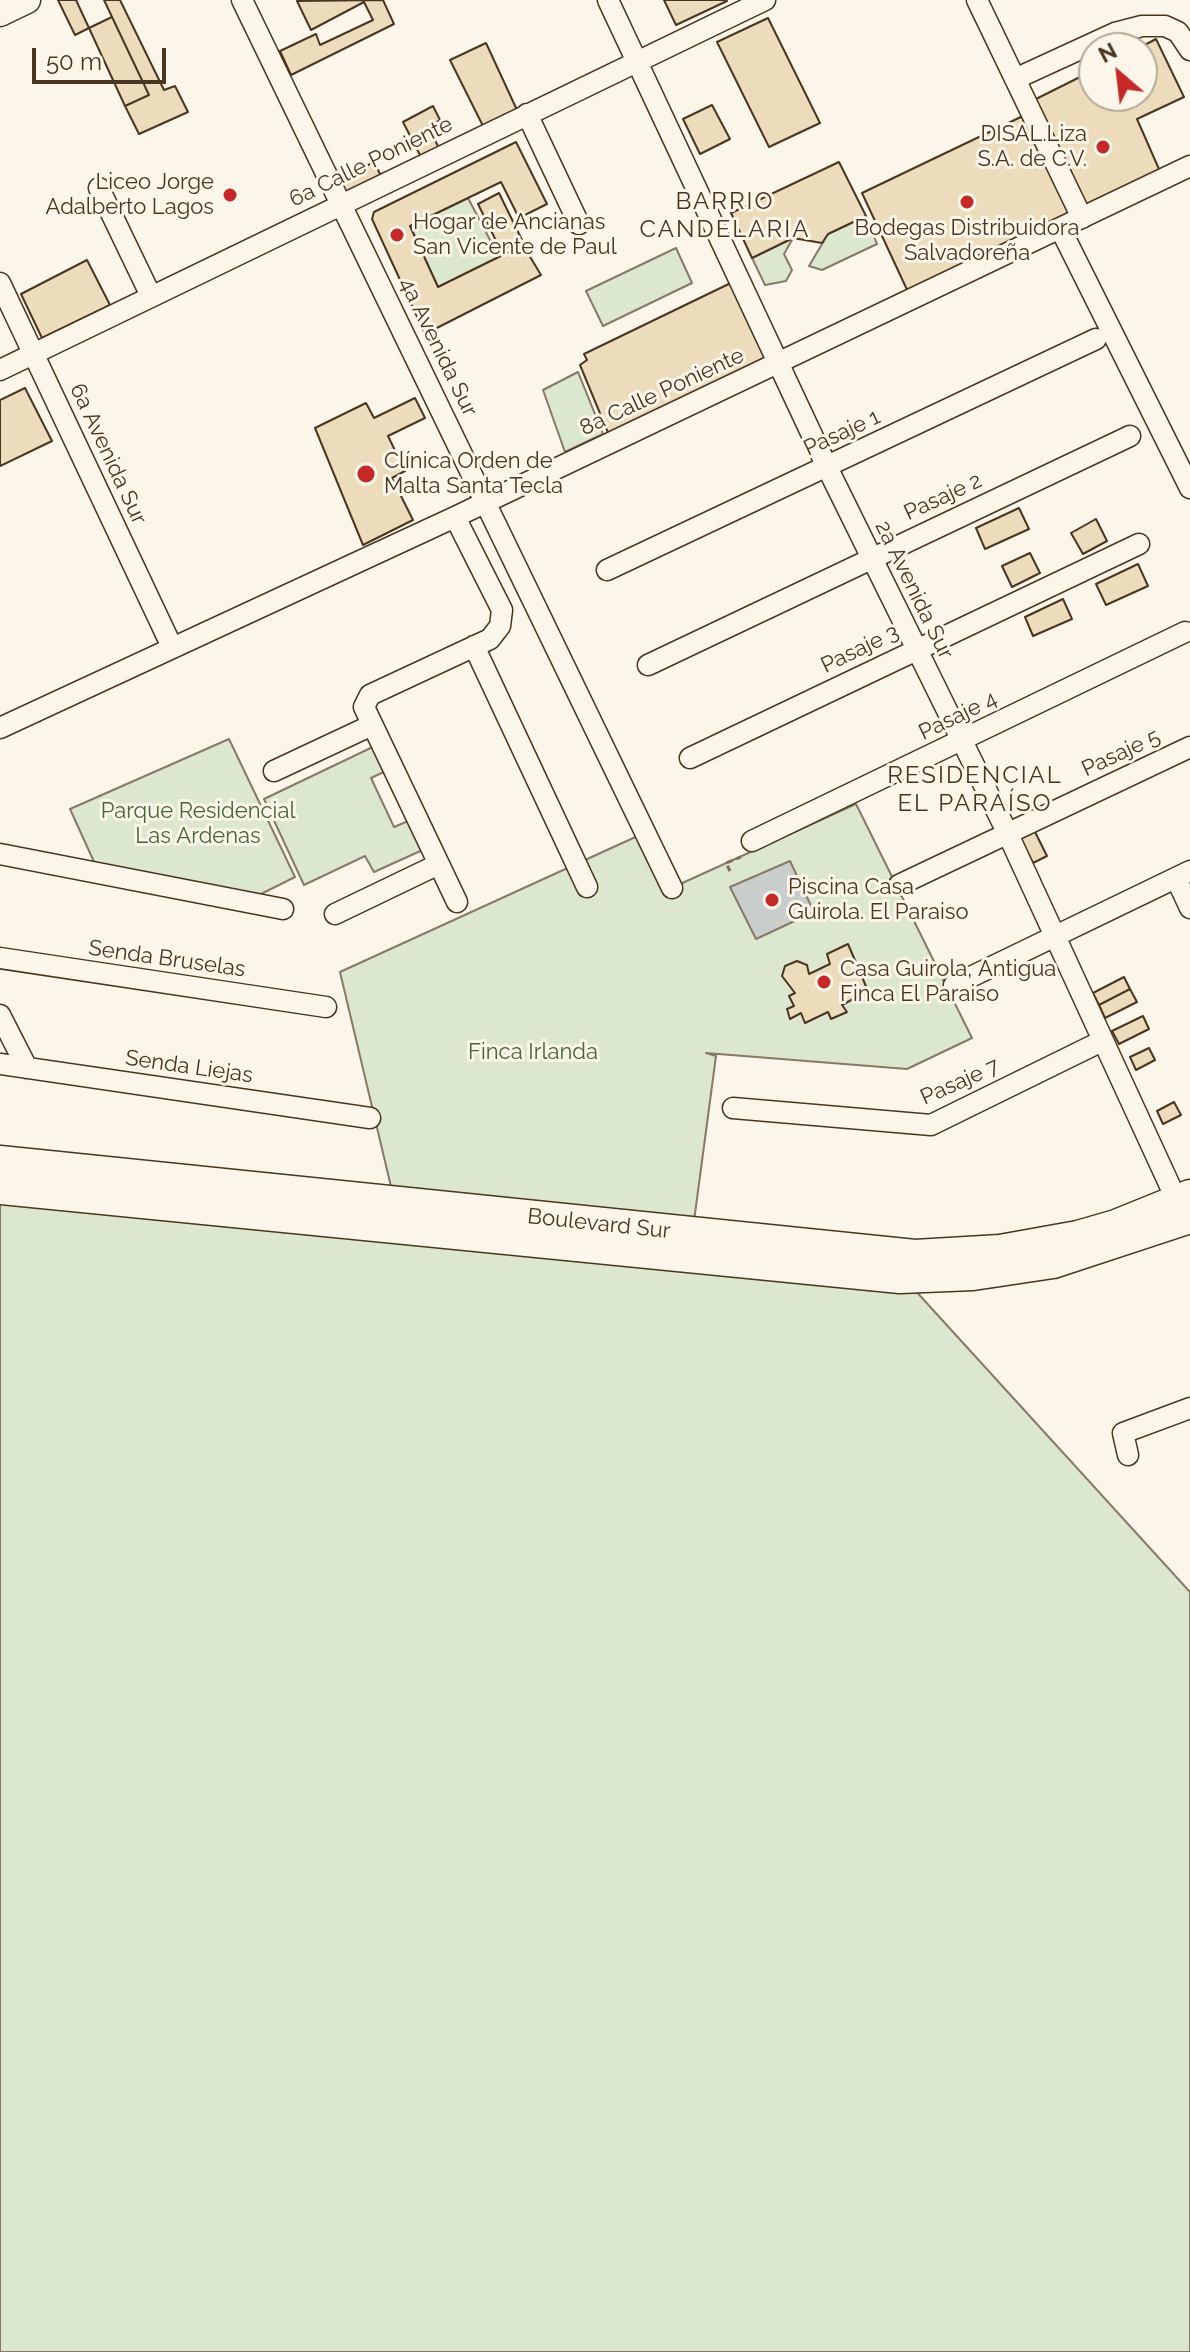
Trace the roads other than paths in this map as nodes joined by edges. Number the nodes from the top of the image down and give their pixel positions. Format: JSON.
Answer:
{"nodes":[{"id":1,"x":27,"y":0,"type":"edge"},
{"id":2,"x":242,"y":0,"type":"edge"},
{"id":3,"x":608,"y":0,"type":"edge"},
{"id":4,"x":765,"y":0,"type":"edge"},
{"id":5,"x":977,"y":0,"type":"edge"},
{"id":6,"x":0,"y":13,"type":"edge"},
{"id":7,"x":1190,"y":50,"type":"edge"},
{"id":8,"x":638,"y":61,"type":"junction"},
{"id":9,"x":1015,"y":79,"type":"junction"},
{"id":10,"x":527,"y":114,"type":"junction"},
{"id":11,"x":1190,"y":166,"type":"edge"},
{"id":12,"x":99,"y":188,"type":"dead end"},
{"id":13,"x":342,"y":202,"type":"junction"},
{"id":14,"x":1082,"y":218,"type":"junction"},
{"id":15,"x":579,"y":224,"type":"dead end"},
{"id":16,"x":1060,"y":228,"type":"junction"},
{"id":17,"x":0,"y":283,"type":"edge"},
{"id":18,"x":150,"y":294,"type":"junction"},
{"id":19,"x":1096,"y":339,"type":"dead end"},
{"id":20,"x":34,"y":354,"type":"junction"},
{"id":21,"x":780,"y":363,"type":"junction"},
{"id":22,"x":0,"y":370,"type":"edge"},
{"id":23,"x":1130,"y":436,"type":"dead end"},
{"id":24,"x":827,"y":467,"type":"junction"},
{"id":25,"x":1190,"y":488,"type":"edge"},
{"id":26,"x":486,"y":502,"type":"junction"},
{"id":27,"x":455,"y":517,"type":"junction"},
{"id":28,"x":1139,"y":544,"type":"dead end"},
{"id":29,"x":871,"y":557,"type":"junction"},
{"id":30,"x":607,"y":570,"type":"dead end"},
{"id":31,"x":1185,"y":632,"type":"dead end"},
{"id":32,"x":474,"y":646,"type":"junction"},
{"id":33,"x":172,"y":647,"type":"junction"},
{"id":34,"x":916,"y":648,"type":"junction"},
{"id":35,"x":648,"y":665,"type":"dead end"},
{"id":36,"x":372,"y":725,"type":"junction"},
{"id":37,"x":0,"y":728,"type":"edge"},
{"id":38,"x":961,"y":741,"type":"junction"},
{"id":39,"x":1190,"y":747,"type":"edge"},
{"id":40,"x":690,"y":758,"type":"dead end"},
{"id":41,"x":274,"y":771,"type":"dead end"},
{"id":42,"x":1007,"y":832,"type":"junction"},
{"id":43,"x":752,"y":841,"type":"dead end"},
{"id":44,"x":0,"y":854,"type":"edge"},
{"id":45,"x":439,"y":864,"type":"junction"},
{"id":46,"x":1183,"y":875,"type":"edge"},
{"id":47,"x":899,"y":885,"type":"dead end"},
{"id":48,"x":587,"y":887,"type":"dead end"},
{"id":49,"x":672,"y":888,"type":"dead end"},
{"id":50,"x":457,"y":902,"type":"dead end"},
{"id":51,"x":1190,"y":908,"type":"edge"},
{"id":52,"x":283,"y":909,"type":"dead end"},
{"id":53,"x":335,"y":914,"type":"dead end"},
{"id":54,"x":1053,"y":936,"type":"junction"},
{"id":55,"x":0,"y":958,"type":"edge"},
{"id":56,"x":954,"y":985,"type":"dead end"},
{"id":57,"x":326,"y":1007,"type":"dead end"},
{"id":58,"x":0,"y":1015,"type":"edge"},
{"id":59,"x":1102,"y":1041,"type":"junction"},
{"id":60,"x":0,"y":1064,"type":"edge"},
{"id":61,"x":27,"y":1068,"type":"junction"},
{"id":62,"x":733,"y":1108,"type":"dead end"},
{"id":63,"x":370,"y":1118,"type":"dead end"},
{"id":64,"x":0,"y":1161,"type":"edge"},
{"id":65,"x":0,"y":1189,"type":"edge"},
{"id":66,"x":1186,"y":1205,"type":"edge"},
{"id":67,"x":1190,"y":1408,"type":"edge"},
{"id":68,"x":1128,"y":1455,"type":"dead end"}],
"edges":[{"from":1,"to":6,"type":"main road"},
{"from":2,"to":13,"type":"street","name":"4a Avenida Sur"},
{"from":3,"to":8,"type":"street","name":"2a Avenida Sur"},
{"from":4,"to":8,"type":"street","name":"6a Calle Poniente"},
{"from":5,"to":9,"type":"street"},
{"from":7,"to":9,"type":"street"},
{"from":8,"to":10,"type":"street","name":"6a Calle Poniente"},
{"from":8,"to":21,"type":"street","name":"2a Avenida Sur"},
{"from":9,"to":14,"type":"street"},
{"from":10,"to":13,"type":"street","name":"6a Calle Poniente"},
{"from":10,"to":15,"type":"street"},
{"from":11,"to":14,"type":"street","name":"8a Calle Poniente"},
{"from":12,"to":18,"type":"street"},
{"from":13,"to":18,"type":"street","name":"6a Calle Poniente"},
{"from":13,"to":26,"type":"street","name":"4a Avenida Sur"},
{"from":14,"to":16,"type":"street","name":"8a Calle Poniente"},
{"from":16,"to":21,"type":"street","name":"8a Calle Poniente"},
{"from":16,"to":25,"type":"street"},
{"from":17,"to":20,"type":"street","name":"6a Avenida Sur"},
{"from":18,"to":20,"type":"street","name":"6a Calle Poniente"},
{"from":19,"to":24,"type":"street","name":"Pasaje 1"},
{"from":20,"to":22,"type":"street","name":"6a Calle Poniente"},
{"from":20,"to":33,"type":"street","name":"6a Avenida Sur"},
{"from":21,"to":24,"type":"street","name":"2a Avenida Sur"},
{"from":21,"to":26,"type":"street","name":"8a Calle Poniente"},
{"from":23,"to":29,"type":"street","name":"Pasaje 2"},
{"from":24,"to":29,"type":"street","name":"2a Avenida Sur"},
{"from":24,"to":30,"type":"street","name":"Pasaje 1"},
{"from":26,"to":27,"type":"street","name":"8a Calle Poniente"},
{"from":26,"to":49,"type":"street","name":"4a Avenida Sur"},
{"from":27,"to":32,"type":"street"},
{"from":27,"to":33,"type":"street","name":"8a Calle Poniente"},
{"from":28,"to":34,"type":"street","name":"Pasaje 3"},
{"from":29,"to":34,"type":"street","name":"2a Avenida Sur"},
{"from":29,"to":35,"type":"street","name":"Pasaje 2"},
{"from":31,"to":38,"type":"street","name":"Pasaje 4"},
{"from":32,"to":36,"type":"street"},
{"from":32,"to":48,"type":"street"},
{"from":33,"to":37,"type":"street","name":"8a Calle Poniente"},
{"from":34,"to":38,"type":"street","name":"2a Avenida Sur"},
{"from":34,"to":40,"type":"street","name":"Pasaje 3"},
{"from":36,"to":41,"type":"street"},
{"from":36,"to":45,"type":"street"},
{"from":38,"to":42,"type":"street","name":"2a Avenida Sur"},
{"from":38,"to":43,"type":"street","name":"Pasaje 4"},
{"from":39,"to":42,"type":"street","name":"Pasaje 5"},
{"from":42,"to":47,"type":"street","name":"Pasaje 5"},
{"from":42,"to":54,"type":"street","name":"2a Avenida Sur"},
{"from":44,"to":52,"type":"street"},
{"from":45,"to":50,"type":"street"},
{"from":45,"to":53,"type":"street"},
{"from":46,"to":51,"type":"street"},
{"from":46,"to":54,"type":"street"},
{"from":54,"to":56,"type":"street"},
{"from":54,"to":59,"type":"street","name":"2a Avenida Sur"},
{"from":55,"to":57,"type":"street","name":"Senda Bruselas"},
{"from":58,"to":61,"type":"street"},
{"from":59,"to":62,"type":"street","name":"Pasaje 7"},
{"from":59,"to":66,"type":"street","name":"2a Avenida Sur"},
{"from":60,"to":61,"type":"street","name":"Senda Liejas"},
{"from":61,"to":63,"type":"street","name":"Senda Liejas"},
{"from":64,"to":66,"type":"highway","name":"Boulevard Sur"},
{"from":65,"to":66,"type":"highway","name":"Boulevard Sur"},
{"from":67,"to":68,"type":"street"}]}
